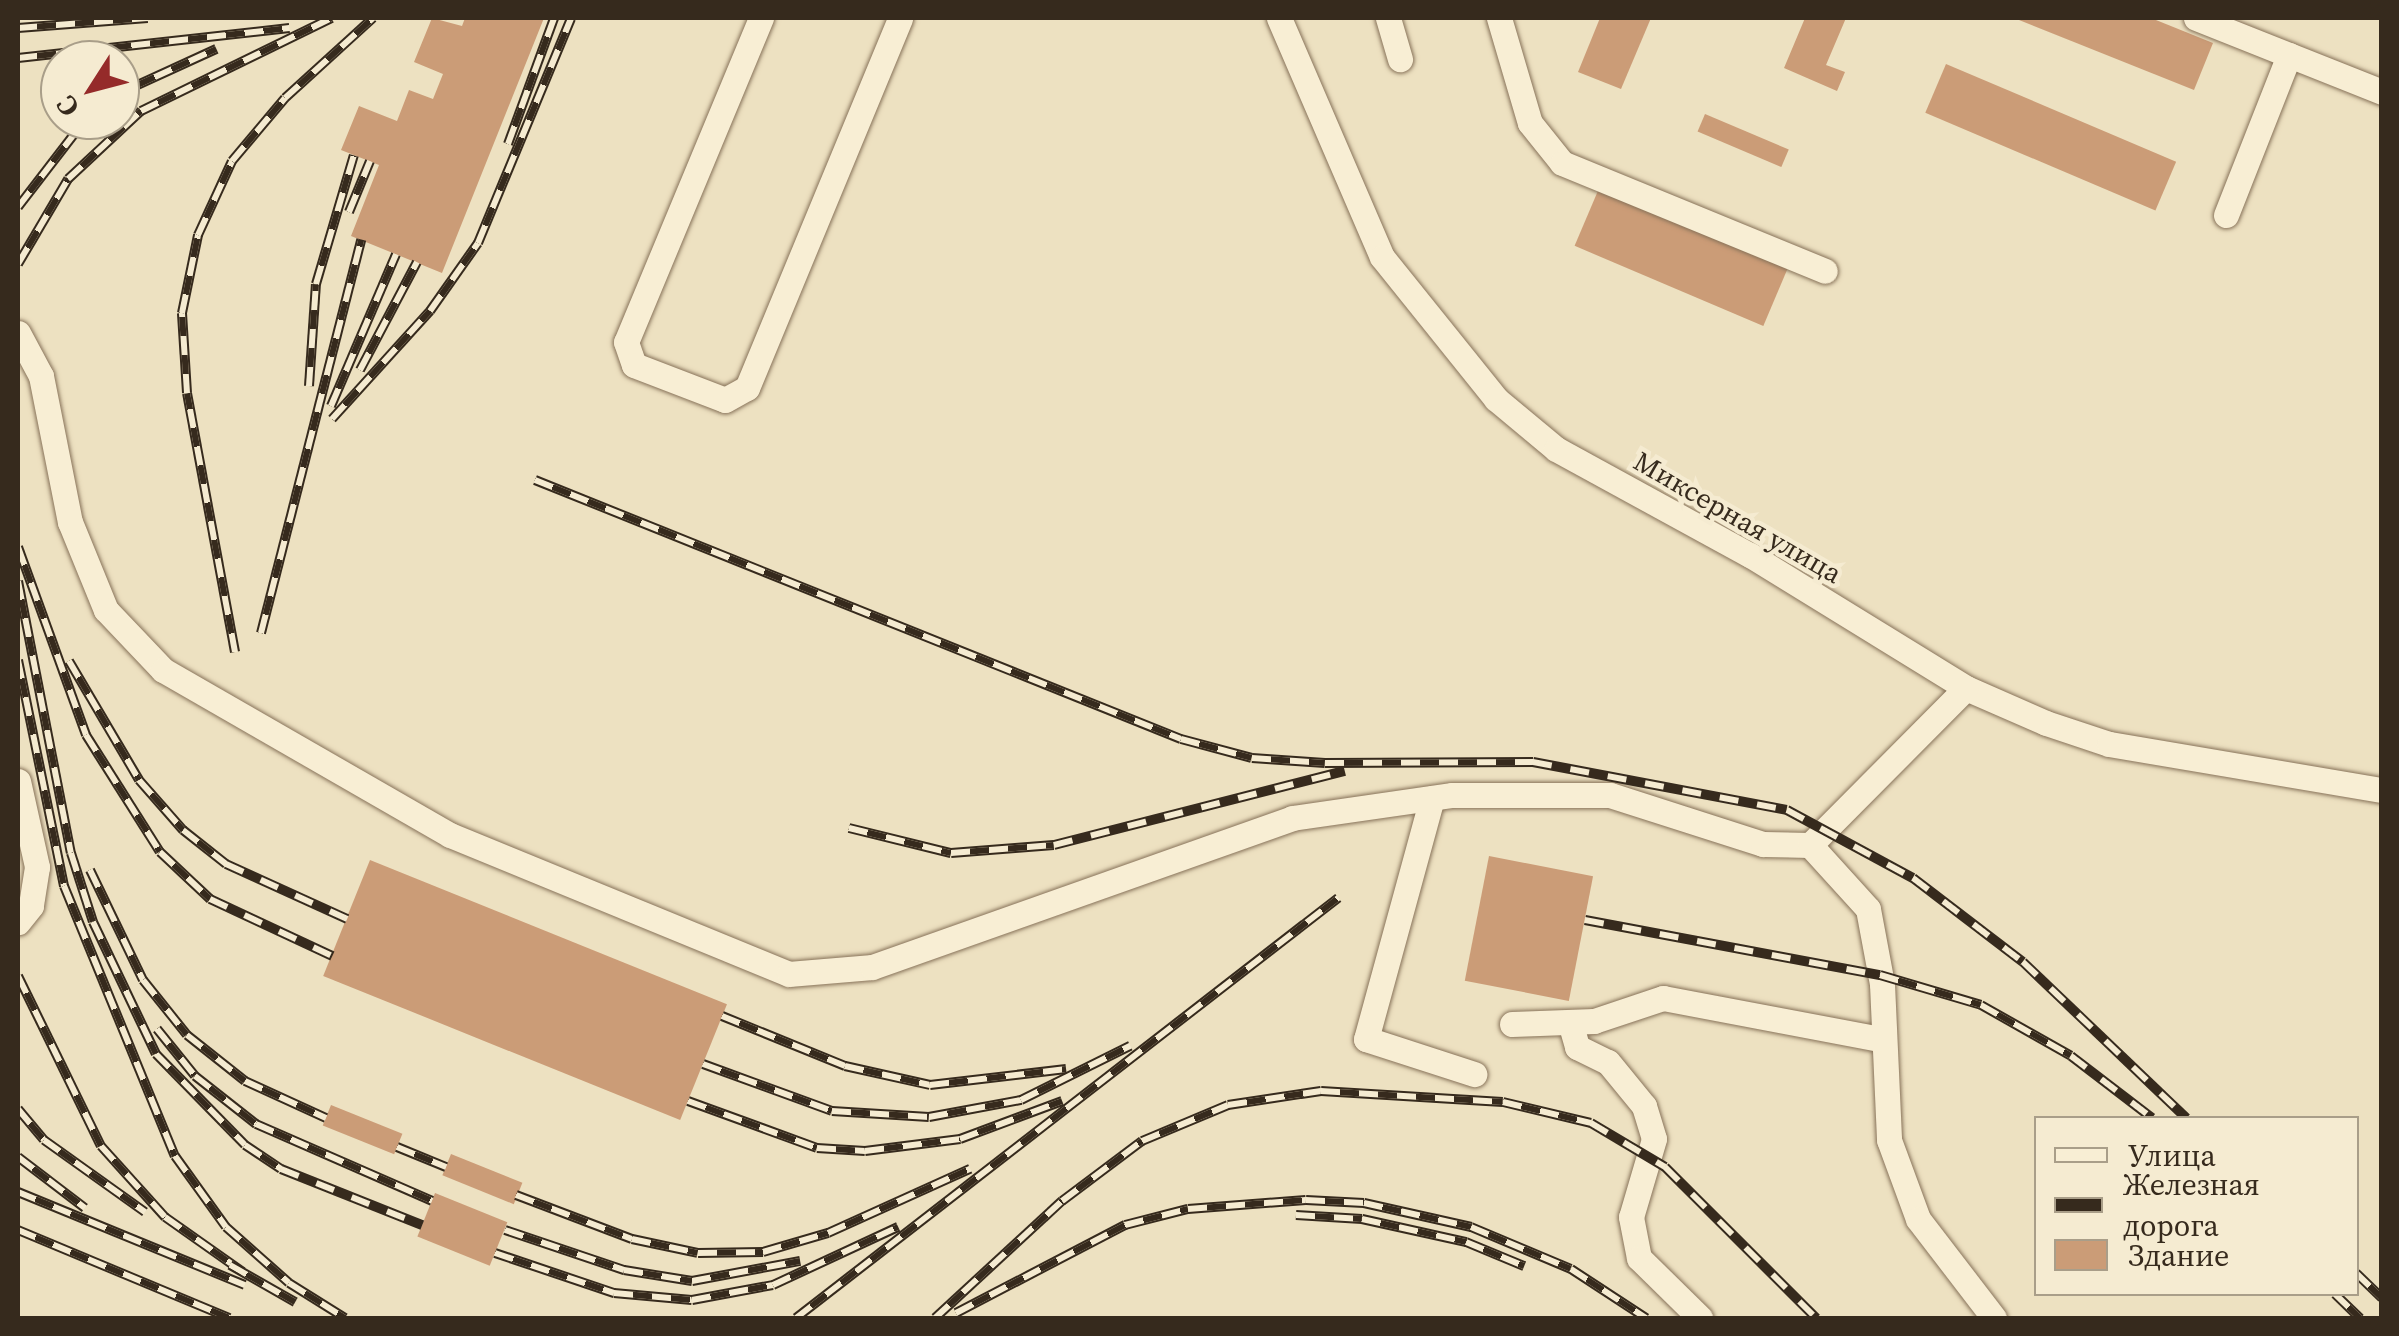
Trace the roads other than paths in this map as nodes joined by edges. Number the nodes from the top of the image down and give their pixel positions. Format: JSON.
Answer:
{"nodes":[{"id":1,"x":761,"y":18,"type":"edge"},
{"id":2,"x":900,"y":18,"type":"edge"},
{"id":3,"x":1279,"y":18,"type":"edge"},
{"id":4,"x":1388,"y":18,"type":"edge"},
{"id":5,"x":1499,"y":18,"type":"edge"},
{"id":6,"x":2196,"y":18,"type":"edge"},
{"id":7,"x":2289,"y":55,"type":"junction"},
{"id":8,"x":1400,"y":59,"type":"dead end"},
{"id":9,"x":2382,"y":92,"type":"edge"},
{"id":10,"x":2226,"y":215,"type":"dead end"},
{"id":11,"x":1824,"y":270,"type":"dead end"},
{"id":12,"x":18,"y":333,"type":"edge"},
{"id":13,"x":1966,"y":688,"type":"junction"},
{"id":14,"x":18,"y":781,"type":"edge"},
{"id":15,"x":2382,"y":790,"type":"edge"},
{"id":16,"x":1432,"y":798,"type":"junction"},
{"id":17,"x":1810,"y":845,"type":"junction"},
{"id":18,"x":18,"y":922,"type":"edge"},
{"id":19,"x":1570,"y":1022,"type":"junction"},
{"id":20,"x":1512,"y":1024,"type":"dead end"},
{"id":21,"x":1879,"y":1040,"type":"junction"},
{"id":22,"x":1474,"y":1074,"type":"dead end"},
{"id":23,"x":1700,"y":1318,"type":"edge"},
{"id":24,"x":1994,"y":1318,"type":"edge"}],
"edges":[{"from":1,"to":2,"type":"street"},
{"from":3,"to":13,"type":"street","name":"Миксерная улица"},
{"from":4,"to":8,"type":"street"},
{"from":5,"to":11,"type":"street"},
{"from":6,"to":7,"type":"street"},
{"from":7,"to":9,"type":"street"},
{"from":7,"to":10,"type":"street"},
{"from":12,"to":16,"type":"street"},
{"from":13,"to":15,"type":"street","name":"Миксерная улица"},
{"from":13,"to":17,"type":"street"},
{"from":14,"to":18,"type":"street"},
{"from":16,"to":17,"type":"street"},
{"from":16,"to":22,"type":"street"},
{"from":17,"to":21,"type":"street"},
{"from":19,"to":20,"type":"street"},
{"from":19,"to":21,"type":"street"},
{"from":19,"to":23,"type":"street"},
{"from":21,"to":24,"type":"street"}]}
